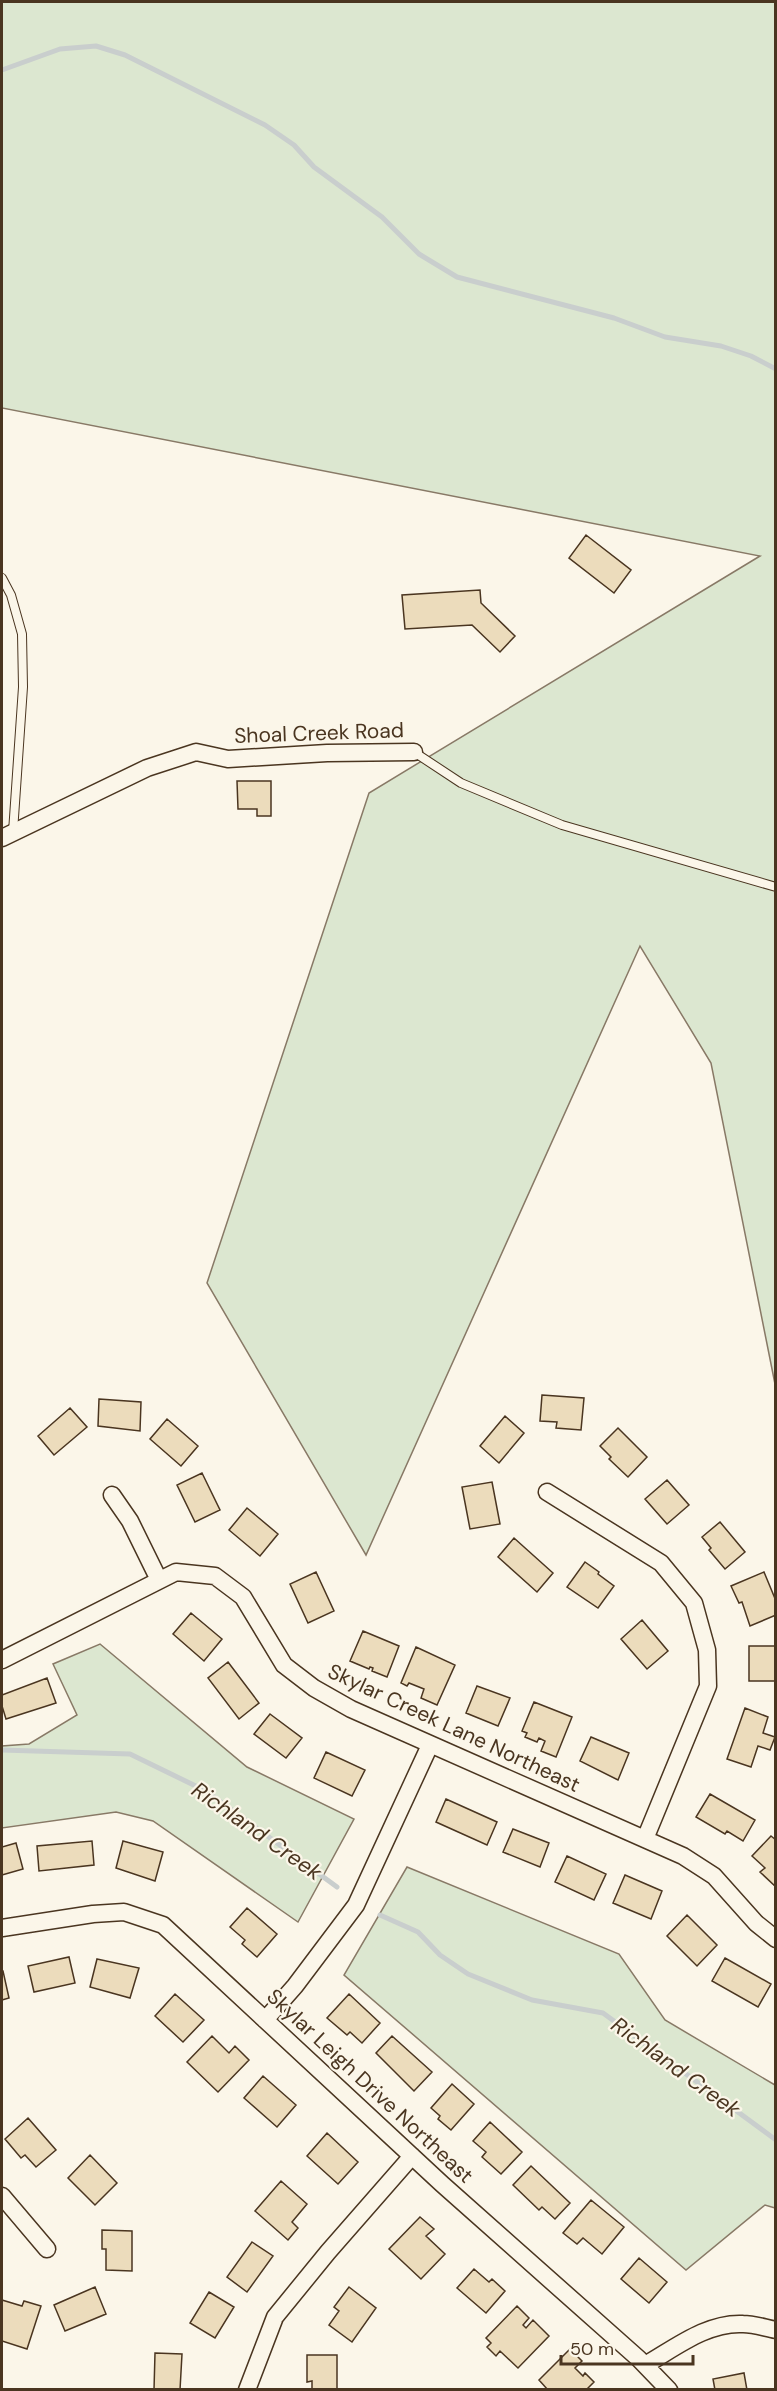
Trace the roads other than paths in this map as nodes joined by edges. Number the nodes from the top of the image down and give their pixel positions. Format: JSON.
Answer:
{"nodes":[{"id":1,"x":2,"y":578,"type":"edge"},
{"id":2,"x":414,"y":753,"type":"joint"},
{"id":3,"x":7,"y":835,"type":"edge"},
{"id":4,"x":776,"y":887,"type":"edge"},
{"id":5,"x":546,"y":1492,"type":"dead end"},
{"id":6,"x":112,"y":1495,"type":"dead end"},
{"id":7,"x":159,"y":1580,"type":"junction"},
{"id":8,"x":2,"y":1660,"type":"edge"},
{"id":9,"x":430,"y":1745,"type":"junction"},
{"id":10,"x":645,"y":1839,"type":"junction"},
{"id":11,"x":2,"y":1928,"type":"edge"},
{"id":12,"x":776,"y":1939,"type":"edge"},
{"id":13,"x":265,"y":2020,"type":"junction"},
{"id":14,"x":412,"y":2156,"type":"junction"},
{"id":15,"x":2,"y":2196,"type":"edge"},
{"id":16,"x":47,"y":2249,"type":"dead end"},
{"id":17,"x":776,"y":2330,"type":"edge"},
{"id":18,"x":645,"y":2365,"type":"junction"},
{"id":19,"x":247,"y":2390,"type":"edge"},
{"id":20,"x":669,"y":2390,"type":"edge"}],
"edges":[{"from":1,"to":3,"type":"lane"},
{"from":2,"to":3,"type":"street","name":"Shoal Creek Road"},
{"from":2,"to":4,"type":"lane","name":"Shoal Creek Road"},
{"from":5,"to":10,"type":"street"},
{"from":6,"to":7,"type":"street"},
{"from":7,"to":8,"type":"street","name":"Skylar Creek Lane Northeast"},
{"from":7,"to":9,"type":"street","name":"Skylar Creek Lane Northeast"},
{"from":9,"to":10,"type":"street","name":"Skylar Creek Lane Northeast"},
{"from":9,"to":13,"type":"street"},
{"from":10,"to":12,"type":"street","name":"Skylar Creek Lane Northeast"},
{"from":11,"to":13,"type":"street","name":"Skylar Leigh Drive Northeast"},
{"from":13,"to":14,"type":"street","name":"Skylar Leigh Drive Northeast"},
{"from":14,"to":18,"type":"street","name":"Skylar Leigh Drive Northeast"},
{"from":14,"to":19,"type":"street"},
{"from":15,"to":16,"type":"street"},
{"from":17,"to":18,"type":"street"},
{"from":18,"to":20,"type":"street","name":"Skylar Leigh Drive Northeast"}]}
